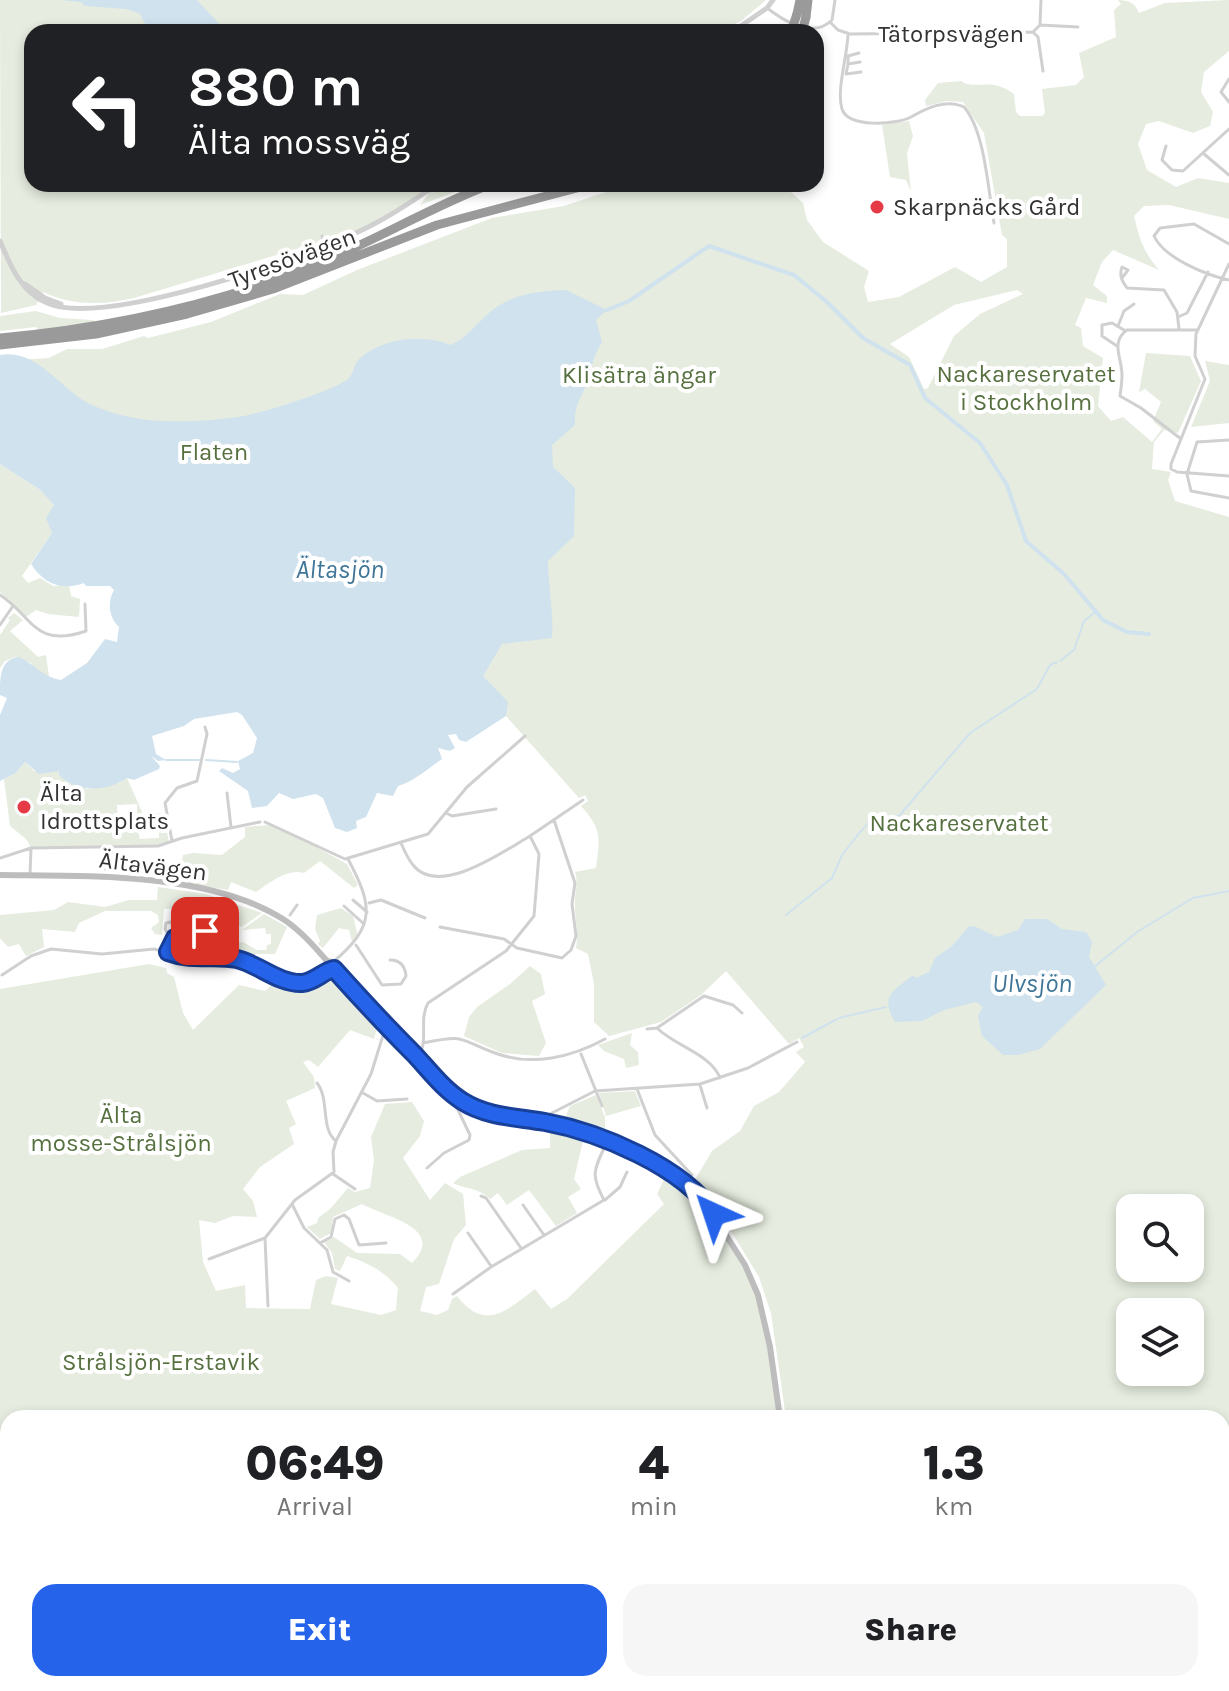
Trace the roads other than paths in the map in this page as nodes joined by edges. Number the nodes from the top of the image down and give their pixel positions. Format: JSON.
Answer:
{"nodes":[{"id":1,"x":773,"y":0,"type":"edge"},
{"id":2,"x":800,"y":0,"type":"edge"},
{"id":3,"x":808,"y":0,"type":"edge"},
{"id":4,"x":835,"y":0,"type":"edge"},
{"id":5,"x":1041,"y":0,"type":"edge"},
{"id":6,"x":767,"y":8,"type":"junction"},
{"id":7,"x":801,"y":16,"type":"junction"},
{"id":8,"x":830,"y":22,"type":"junction"},
{"id":9,"x":744,"y":24,"type":"edge"},
{"id":10,"x":795,"y":24,"type":"edge"},
{"id":11,"x":796,"y":24,"type":"edge"},
{"id":12,"x":802,"y":24,"type":"edge"},
{"id":13,"x":824,"y":25,"type":"edge"},
{"id":14,"x":1040,"y":25,"type":"junction"},
{"id":15,"x":1078,"y":27,"type":"dead end"},
{"id":16,"x":1033,"y":32,"type":"junction"},
{"id":17,"x":848,"y":33,"type":"junction"},
{"id":18,"x":859,"y":53,"type":"dead end"},
{"id":19,"x":860,"y":62,"type":"dead end"},
{"id":20,"x":848,"y":64,"type":"junction"},
{"id":21,"x":1043,"y":71,"type":"dead end"},
{"id":22,"x":861,"y":72,"type":"dead end"},
{"id":23,"x":1229,"y":79,"type":"edge"},
{"id":24,"x":1229,"y":102,"type":"edge"},
{"id":25,"x":1229,"y":129,"type":"edge"},
{"id":26,"x":1166,"y":146,"type":"dead end"},
{"id":27,"x":1204,"y":153,"type":"junction"},
{"id":28,"x":1229,"y":168,"type":"edge"},
{"id":29,"x":1223,"y":171,"type":"junction"},
{"id":30,"x":1229,"y":175,"type":"edge"},
{"id":31,"x":425,"y":192,"type":"edge"},
{"id":32,"x":474,"y":192,"type":"edge"},
{"id":33,"x":562,"y":192,"type":"edge"},
{"id":34,"x":994,"y":223,"type":"dead end"},
{"id":35,"x":322,"y":236,"type":"dead end"},
{"id":36,"x":0,"y":241,"type":"edge"},
{"id":37,"x":1229,"y":244,"type":"edge"},
{"id":38,"x":324,"y":246,"type":"junction"},
{"id":39,"x":1229,"y":264,"type":"edge"},
{"id":40,"x":1208,"y":272,"type":"junction"},
{"id":41,"x":1122,"y":278,"type":"dead end"},
{"id":42,"x":1221,"y":278,"type":"junction"},
{"id":43,"x":1229,"y":280,"type":"edge"},
{"id":44,"x":1134,"y":304,"type":"dead end"},
{"id":45,"x":1178,"y":317,"type":"junction"},
{"id":46,"x":1118,"y":326,"type":"junction"},
{"id":47,"x":1179,"y":329,"type":"junction"},
{"id":48,"x":1124,"y":330,"type":"junction"},
{"id":49,"x":1198,"y":330,"type":"junction"},
{"id":50,"x":0,"y":338,"type":"edge"},
{"id":51,"x":0,"y":345,"type":"edge"},
{"id":52,"x":1117,"y":346,"type":"junction"},
{"id":53,"x":1181,"y":439,"type":"junction"},
{"id":54,"x":1229,"y":440,"type":"edge"},
{"id":55,"x":1187,"y":474,"type":"junction"},
{"id":56,"x":1229,"y":476,"type":"edge"},
{"id":57,"x":1229,"y":498,"type":"edge"},
{"id":58,"x":0,"y":595,"type":"edge"},
{"id":59,"x":85,"y":604,"type":"dead end"},
{"id":60,"x":13,"y":606,"type":"junction"},
{"id":61,"x":0,"y":625,"type":"edge"},
{"id":62,"x":205,"y":727,"type":"dead end"},
{"id":63,"x":525,"y":736,"type":"dead end"},
{"id":64,"x":227,"y":793,"type":"dead end"},
{"id":65,"x":583,"y":800,"type":"dead end"},
{"id":66,"x":496,"y":809,"type":"dead end"},
{"id":67,"x":446,"y":813,"type":"junction"},
{"id":68,"x":554,"y":820,"type":"junction"},
{"id":69,"x":231,"y":827,"type":"junction"},
{"id":70,"x":530,"y":836,"type":"junction"},
{"id":71,"x":172,"y":841,"type":"junction"},
{"id":72,"x":400,"y":842,"type":"junction"},
{"id":73,"x":104,"y":847,"type":"junction"},
{"id":74,"x":31,"y":848,"type":"junction"},
{"id":75,"x":0,"y":858,"type":"edge"},
{"id":76,"x":348,"y":859,"type":"junction"},
{"id":77,"x":105,"y":869,"type":"dead end"},
{"id":78,"x":0,"y":875,"type":"edge"},
{"id":79,"x":30,"y":875,"type":"junction"},
{"id":80,"x":353,"y":900,"type":"dead end"},
{"id":81,"x":369,"y":903,"type":"junction"},
{"id":82,"x":297,"y":905,"type":"dead end"},
{"id":83,"x":344,"y":906,"type":"dead end"},
{"id":84,"x":367,"y":912,"type":"junction"},
{"id":85,"x":290,"y":915,"type":"dead end"},
{"id":86,"x":425,"y":918,"type":"dead end"},
{"id":87,"x":364,"y":924,"type":"junction"},
{"id":88,"x":179,"y":926,"type":"dead end"},
{"id":89,"x":440,"y":927,"type":"dead end"},
{"id":90,"x":236,"y":930,"type":"dead end"},
{"id":91,"x":172,"y":941,"type":"junction"},
{"id":92,"x":511,"y":943,"type":"junction"},
{"id":93,"x":355,"y":944,"type":"junction"},
{"id":94,"x":168,"y":952,"type":"junction"},
{"id":95,"x":390,"y":960,"type":"dead end"},
{"id":96,"x":330,"y":965,"type":"junction"},
{"id":97,"x":2,"y":975,"type":"dead end"},
{"id":98,"x":742,"y":1013,"type":"dead end"},
{"id":99,"x":386,"y":1027,"type":"junction"},
{"id":100,"x":657,"y":1028,"type":"junction"},
{"id":101,"x":647,"y":1029,"type":"dead end"},
{"id":102,"x":605,"y":1039,"type":"dead end"},
{"id":103,"x":797,"y":1042,"type":"dead end"},
{"id":104,"x":423,"y":1043,"type":"junction"},
{"id":105,"x":580,"y":1052,"type":"junction"},
{"id":106,"x":417,"y":1058,"type":"junction"},
{"id":107,"x":720,"y":1078,"type":"junction"},
{"id":108,"x":317,"y":1083,"type":"dead end"},
{"id":109,"x":700,"y":1084,"type":"junction"},
{"id":110,"x":637,"y":1089,"type":"junction"},
{"id":111,"x":595,"y":1091,"type":"junction"},
{"id":112,"x":363,"y":1093,"type":"junction"},
{"id":113,"x":407,"y":1099,"type":"dead end"},
{"id":114,"x":462,"y":1102,"type":"junction"},
{"id":115,"x":602,"y":1106,"type":"dead end"},
{"id":116,"x":707,"y":1108,"type":"dead end"},
{"id":117,"x":543,"y":1122,"type":"junction"},
{"id":118,"x":336,"y":1141,"type":"junction"},
{"id":119,"x":606,"y":1142,"type":"junction"},
{"id":120,"x":427,"y":1168,"type":"dead end"},
{"id":121,"x":627,"y":1172,"type":"dead end"},
{"id":122,"x":333,"y":1174,"type":"junction"},
{"id":123,"x":692,"y":1175,"type":"dead end"},
{"id":124,"x":355,"y":1189,"type":"dead end"},
{"id":125,"x":481,"y":1196,"type":"dead end"},
{"id":126,"x":604,"y":1200,"type":"junction"},
{"id":127,"x":291,"y":1204,"type":"junction"},
{"id":128,"x":523,"y":1205,"type":"dead end"},
{"id":129,"x":468,"y":1233,"type":"dead end"},
{"id":130,"x":545,"y":1235,"type":"junction"},
{"id":131,"x":265,"y":1238,"type":"junction"},
{"id":132,"x":320,"y":1243,"type":"junction"},
{"id":133,"x":386,"y":1243,"type":"dead end"},
{"id":134,"x":521,"y":1248,"type":"junction"},
{"id":135,"x":209,"y":1259,"type":"dead end"},
{"id":136,"x":491,"y":1267,"type":"junction"},
{"id":137,"x":349,"y":1281,"type":"dead end"},
{"id":138,"x":453,"y":1294,"type":"dead end"},
{"id":139,"x":268,"y":1306,"type":"dead end"},
{"id":140,"x":779,"y":1410,"type":"edge"}],
"edges":[{"from":1,"to":6,"type":"street"},
{"from":2,"to":7,"type":"highway"},
{"from":3,"to":7,"type":"highway"},
{"from":4,"to":8,"type":"street"},
{"from":5,"to":14,"type":"street"},
{"from":6,"to":9,"type":"street"},
{"from":6,"to":10,"type":"street"},
{"from":7,"to":11,"type":"highway","bridge":true},
{"from":7,"to":12,"type":"highway","bridge":true},
{"from":8,"to":13,"type":"street"},
{"from":8,"to":17,"type":"street","name":"Tätorpsvägen"},
{"from":14,"to":15,"type":"street"},
{"from":14,"to":16,"type":"street"},
{"from":16,"to":17,"type":"street","name":"Tätorpsvägen"},
{"from":16,"to":21,"type":"street","name":"Tätorpsvägen"},
{"from":17,"to":34,"type":"street"},
{"from":18,"to":20,"type":"street"},
{"from":19,"to":20,"type":"street"},
{"from":20,"to":22,"type":"street"},
{"from":23,"to":24,"type":"street"},
{"from":25,"to":27,"type":"street"},
{"from":26,"to":27,"type":"street"},
{"from":27,"to":29,"type":"street"},
{"from":28,"to":29,"type":"street"},
{"from":29,"to":30,"type":"street"},
{"from":31,"to":38,"type":"street"},
{"from":32,"to":50,"type":"highway","name":"Tyresövägen"},
{"from":33,"to":51,"type":"highway","name":"Tyresövägen"},
{"from":35,"to":38,"type":"street"},
{"from":36,"to":38,"type":"street"},
{"from":37,"to":40,"type":"street"},
{"from":39,"to":42,"type":"street"},
{"from":40,"to":42,"type":"street"},
{"from":40,"to":45,"type":"street"},
{"from":41,"to":45,"type":"street"},
{"from":42,"to":43,"type":"street"},
{"from":42,"to":49,"type":"street"},
{"from":44,"to":46,"type":"street"},
{"from":45,"to":47,"type":"street"},
{"from":46,"to":48,"type":"street"},
{"from":46,"to":52,"type":"street"},
{"from":47,"to":48,"type":"street"},
{"from":47,"to":49,"type":"street"},
{"from":48,"to":52,"type":"street"},
{"from":49,"to":53,"type":"street"},
{"from":52,"to":53,"type":"street"},
{"from":53,"to":55,"type":"street"},
{"from":54,"to":55,"type":"street"},
{"from":55,"to":56,"type":"street"},
{"from":55,"to":57,"type":"street"},
{"from":58,"to":60,"type":"street"},
{"from":59,"to":60,"type":"street"},
{"from":60,"to":61,"type":"street"},
{"from":62,"to":71,"type":"street"},
{"from":63,"to":67,"type":"street"},
{"from":64,"to":69,"type":"street"},
{"from":65,"to":68,"type":"street"},
{"from":66,"to":67,"type":"street"},
{"from":67,"to":72,"type":"street"},
{"from":68,"to":70,"type":"street"},
{"from":68,"to":92,"type":"street"},
{"from":69,"to":71,"type":"street"},
{"from":69,"to":76,"type":"street"},
{"from":70,"to":72,"type":"street"},
{"from":70,"to":92,"type":"street"},
{"from":71,"to":73,"type":"street"},
{"from":72,"to":76,"type":"street"},
{"from":73,"to":74,"type":"street"},
{"from":73,"to":77,"type":"street"},
{"from":74,"to":75,"type":"street"},
{"from":74,"to":79,"type":"street"},
{"from":76,"to":81,"type":"street"},
{"from":78,"to":79,"type":"main road","name":"Ältavägen"},
{"from":79,"to":96,"type":"main road","name":"Ältavägen"},
{"from":80,"to":84,"type":"street"},
{"from":81,"to":84,"type":"street"},
{"from":81,"to":86,"type":"street"},
{"from":82,"to":85,"type":"street"},
{"from":83,"to":87,"type":"street"},
{"from":84,"to":87,"type":"street"},
{"from":87,"to":93,"type":"street"},
{"from":88,"to":91,"type":"street"},
{"from":89,"to":92,"type":"street"},
{"from":90,"to":91,"type":"street"},
{"from":91,"to":94,"type":"street"},
{"from":92,"to":104,"type":"street"},
{"from":93,"to":95,"type":"street"},
{"from":93,"to":96,"type":"street"},
{"from":94,"to":96,"type":"street"},
{"from":94,"to":97,"type":"street"},
{"from":96,"to":99,"type":"main road","name":"Ältavägen"},
{"from":98,"to":100,"type":"street"},
{"from":99,"to":106,"type":"main road","name":"Ältavägen"},
{"from":99,"to":112,"type":"street"},
{"from":100,"to":101,"type":"street"},
{"from":100,"to":107,"type":"street"},
{"from":102,"to":105,"type":"street"},
{"from":103,"to":107,"type":"street"},
{"from":104,"to":105,"type":"street"},
{"from":104,"to":106,"type":"street"},
{"from":105,"to":111,"type":"street"},
{"from":106,"to":114,"type":"main road","name":"Ältavägen"},
{"from":107,"to":109,"type":"street"},
{"from":108,"to":118,"type":"street"},
{"from":109,"to":110,"type":"street"},
{"from":109,"to":116,"type":"street"},
{"from":110,"to":111,"type":"street"},
{"from":110,"to":123,"type":"street"},
{"from":111,"to":115,"type":"street"},
{"from":111,"to":117,"type":"street"},
{"from":112,"to":113,"type":"street"},
{"from":112,"to":118,"type":"street"},
{"from":114,"to":117,"type":"main road","name":"Ältavägen"},
{"from":114,"to":120,"type":"street"},
{"from":117,"to":119,"type":"main road","name":"Ältavägen"},
{"from":118,"to":122,"type":"street"},
{"from":119,"to":126,"type":"street"},
{"from":119,"to":140,"type":"main road","name":"Ältavägen"},
{"from":121,"to":126,"type":"street"},
{"from":122,"to":124,"type":"street"},
{"from":122,"to":127,"type":"street"},
{"from":125,"to":134,"type":"street"},
{"from":126,"to":130,"type":"street"},
{"from":127,"to":131,"type":"street"},
{"from":127,"to":132,"type":"street"},
{"from":128,"to":130,"type":"street"},
{"from":129,"to":136,"type":"street"},
{"from":130,"to":134,"type":"street"},
{"from":131,"to":135,"type":"street"},
{"from":131,"to":139,"type":"street"},
{"from":132,"to":133,"type":"street"},
{"from":132,"to":137,"type":"street"},
{"from":134,"to":136,"type":"street"},
{"from":136,"to":138,"type":"street"}]}
